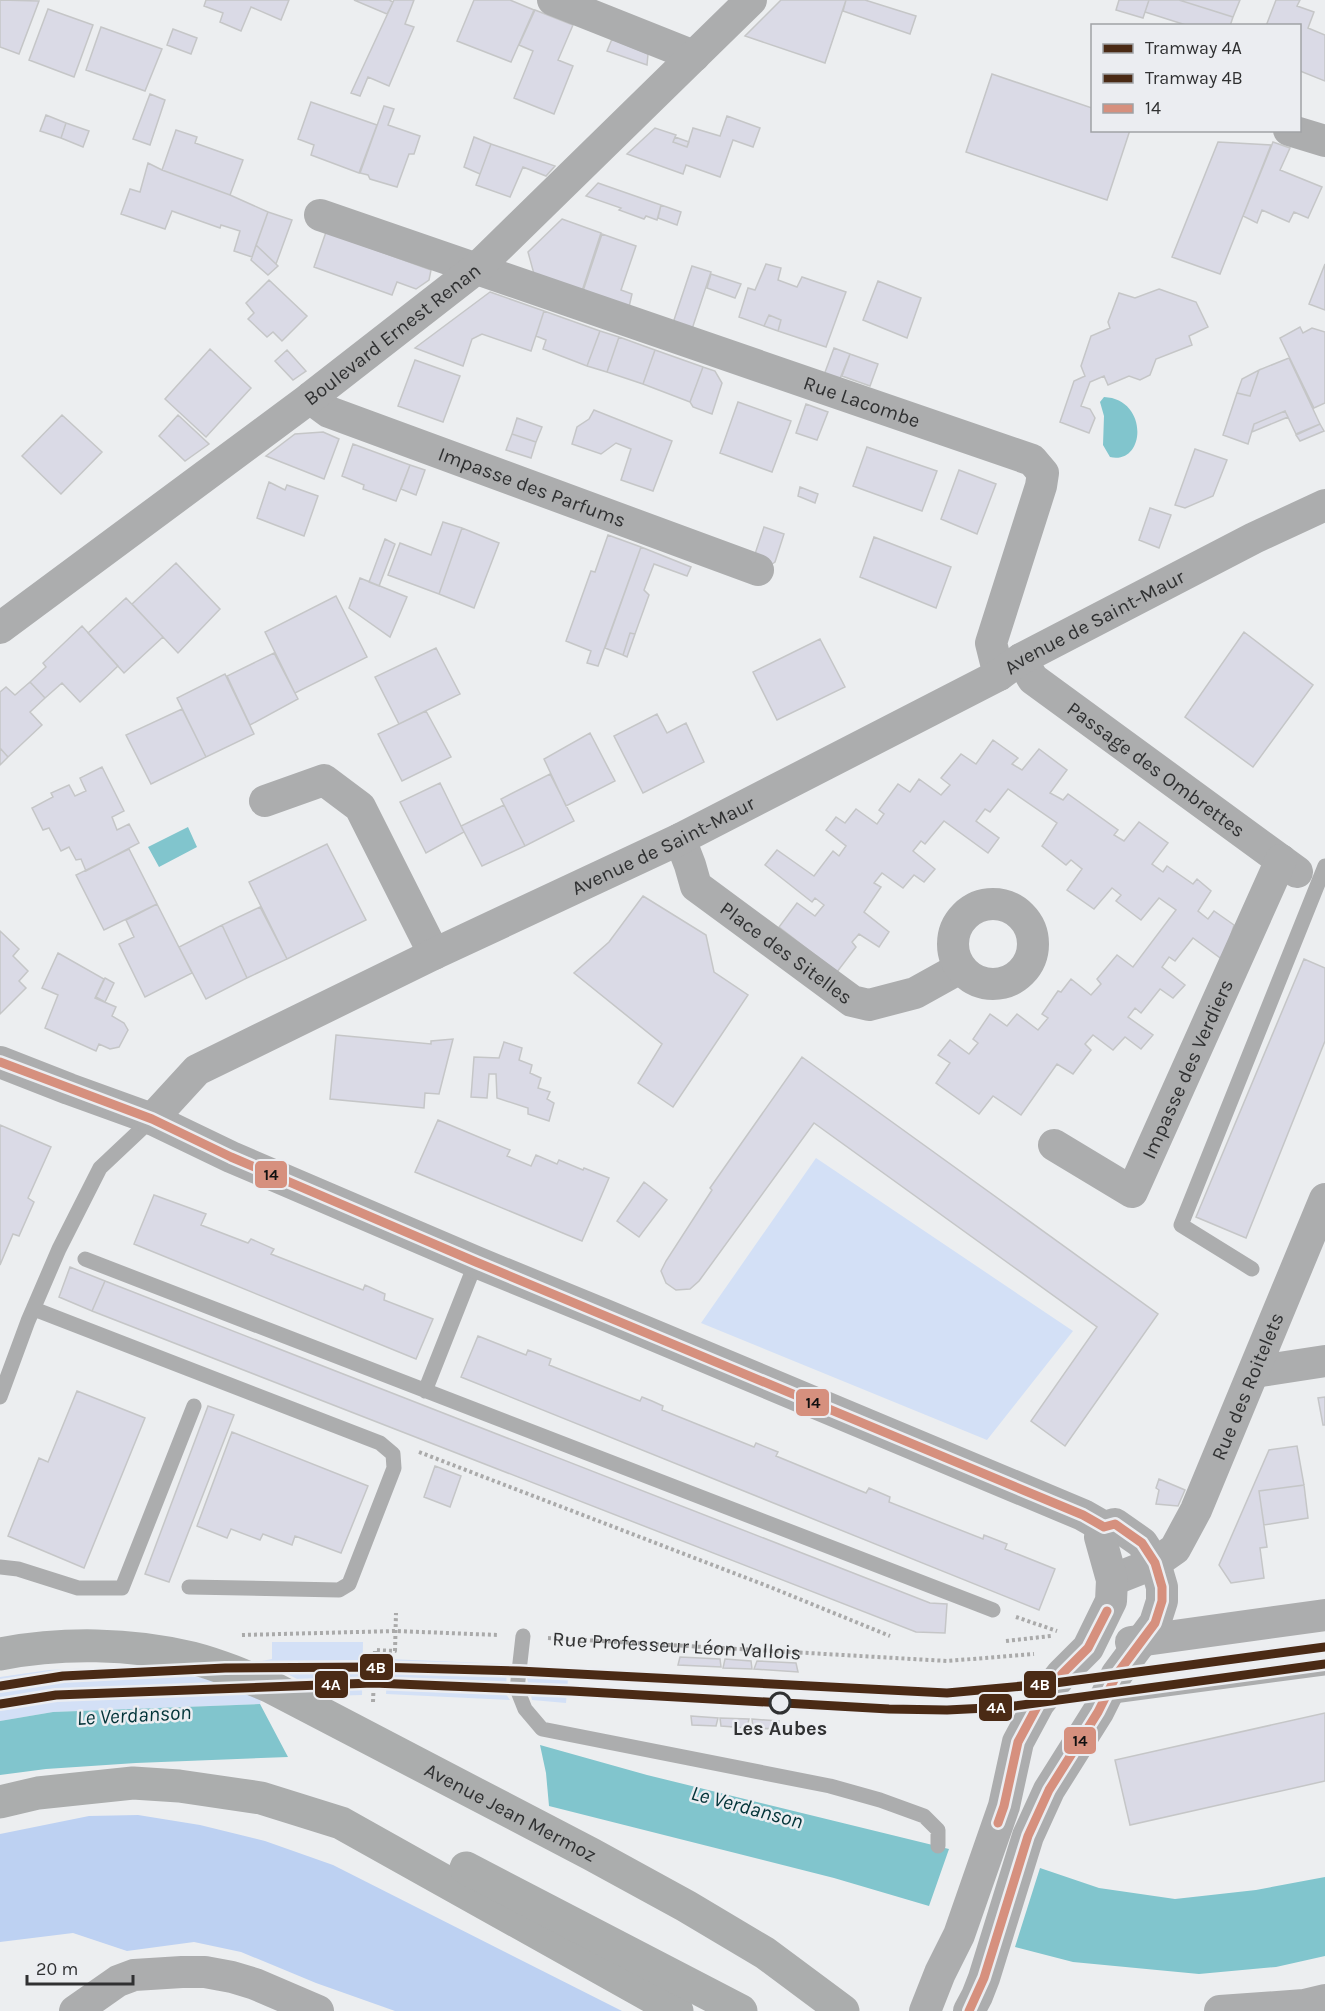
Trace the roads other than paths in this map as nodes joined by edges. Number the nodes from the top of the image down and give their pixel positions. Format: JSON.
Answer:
{"nodes":[{"id":1,"x":553,"y":0,"type":"edge"},
{"id":2,"x":751,"y":0,"type":"edge"},
{"id":3,"x":694,"y":56,"type":"junction"},
{"id":4,"x":1296,"y":132,"type":"edge"},
{"id":5,"x":1325,"y":141,"type":"edge"},
{"id":6,"x":320,"y":215,"type":"dead end"},
{"id":7,"x":477,"y":268,"type":"junction"},
{"id":8,"x":310,"y":398,"type":"junction"},
{"id":9,"x":1325,"y":505,"type":"edge"},
{"id":10,"x":758,"y":570,"type":"dead end"},
{"id":11,"x":0,"y":628,"type":"edge"},
{"id":12,"x":1010,"y":667,"type":"junction"},
{"id":13,"x":265,"y":801,"type":"dead end"},
{"id":14,"x":680,"y":839,"type":"junction"},
{"id":15,"x":1309,"y":875,"type":"edge"},
{"id":16,"x":434,"y":954,"type":"junction"},
{"id":17,"x":960,"y":968,"type":"dead end"},
{"id":18,"x":0,"y":1062,"type":"edge"},
{"id":19,"x":152,"y":1119,"type":"junction"},
{"id":20,"x":1054,"y":1145,"type":"dead end"},
{"id":21,"x":1325,"y":1199,"type":"edge"},
{"id":22,"x":85,"y":1259,"type":"dead end"},
{"id":23,"x":476,"y":1262,"type":"junction"},
{"id":24,"x":1252,"y":1269,"type":"dead end"},
{"id":25,"x":34,"y":1309,"type":"junction"},
{"id":26,"x":1325,"y":1361,"type":"edge"},
{"id":27,"x":1254,"y":1372,"type":"junction"},
{"id":28,"x":425,"y":1391,"type":"junction"},
{"id":29,"x":0,"y":1397,"type":"edge"},
{"id":30,"x":194,"y":1406,"type":"dead end"},
{"id":31,"x":1104,"y":1527,"type":"junction"},
{"id":32,"x":1155,"y":1563,"type":"junction"},
{"id":33,"x":0,"y":1568,"type":"edge"},
{"id":34,"x":1112,"y":1580,"type":"junction"},
{"id":35,"x":189,"y":1587,"type":"dead end"},
{"id":36,"x":993,"y":1610,"type":"road end"},
{"id":37,"x":1325,"y":1615,"type":"edge"},
{"id":38,"x":1245,"y":1626,"type":"junction"},
{"id":39,"x":1325,"y":1629,"type":"edge"},
{"id":40,"x":523,"y":1636,"type":"road end"},
{"id":41,"x":1144,"y":1640,"type":"junction"},
{"id":42,"x":1078,"y":1641,"type":"junction"},
{"id":43,"x":0,"y":1654,"type":"edge"},
{"id":44,"x":1325,"y":1668,"type":"edge"},
{"id":45,"x":1106,"y":1697,"type":"junction"},
{"id":46,"x":0,"y":1802,"type":"edge"},
{"id":47,"x":341,"y":1823,"type":"junction"},
{"id":48,"x":938,"y":1846,"type":"dead end"},
{"id":49,"x":1325,"y":2000,"type":"edge"},
{"id":50,"x":75,"y":2011,"type":"edge"},
{"id":51,"x":318,"y":2011,"type":"edge"},
{"id":52,"x":677,"y":2011,"type":"edge"},
{"id":53,"x":741,"y":2011,"type":"edge"},
{"id":54,"x":843,"y":2011,"type":"edge"},
{"id":55,"x":925,"y":2011,"type":"edge"},
{"id":56,"x":969,"y":2011,"type":"edge"},
{"id":57,"x":1220,"y":2011,"type":"edge"}],
"edges":[{"from":1,"to":3,"type":"street"},
{"from":2,"to":3,"type":"street","name":"Boulevard Ernest Renan"},
{"from":3,"to":7,"type":"street","name":"Boulevard Ernest Renan"},
{"from":4,"to":5,"type":"street"},
{"from":6,"to":7,"type":"street"},
{"from":7,"to":8,"type":"street","name":"Boulevard Ernest Renan"},
{"from":7,"to":12,"type":"street","name":"Rue Lacombe"},
{"from":8,"to":10,"type":"street","name":"Impasse des Parfums"},
{"from":8,"to":11,"type":"street","name":"Boulevard Ernest Renan"},
{"from":9,"to":12,"type":"street","name":"Avenue de Saint-Maur"},
{"from":12,"to":14,"type":"street","name":"Avenue de Saint-Maur"},
{"from":12,"to":15,"type":"street","name":"Passage des Ombrettes"},
{"from":13,"to":16,"type":"street"},
{"from":14,"to":16,"type":"street","name":"Avenue de Saint-Maur"},
{"from":14,"to":17,"type":"street","name":"Place des Sitelles"},
{"from":15,"to":20,"type":"street","name":"Impasse des Verdiers"},
{"from":15,"to":24,"type":"lane"},
{"from":16,"to":19,"type":"street","name":"Avenue de Saint-Maur"},
{"from":18,"to":19,"type":"street"},
{"from":19,"to":23,"type":"street"},
{"from":19,"to":25,"type":"lane"},
{"from":21,"to":27,"type":"street","name":"Rue des Roitelets"},
{"from":22,"to":28,"type":"lane"},
{"from":23,"to":28,"type":"lane"},
{"from":23,"to":31,"type":"street"},
{"from":25,"to":29,"type":"lane"},
{"from":25,"to":35,"type":"lane"},
{"from":26,"to":27,"type":"street"},
{"from":27,"to":32,"type":"street","name":"Rue des Roitelets"},
{"from":28,"to":36,"type":"lane"},
{"from":30,"to":33,"type":"lane"},
{"from":31,"to":32,"type":"street"},
{"from":31,"to":34,"type":"street"},
{"from":32,"to":34,"type":"street","name":"Rue des Roitelets"},
{"from":32,"to":41,"type":"street"},
{"from":34,"to":42,"type":"street"},
{"from":37,"to":38,"type":"street"},
{"from":38,"to":39,"type":"lane"},
{"from":38,"to":41,"type":"street"},
{"from":40,"to":48,"type":"lane"},
{"from":41,"to":42,"type":"street"},
{"from":41,"to":45,"type":"street"},
{"from":42,"to":55,"type":"street"},
{"from":43,"to":54,"type":"main road","name":"Avenue Jean Mermoz"},
{"from":44,"to":45,"type":"lane"},
{"from":45,"to":56,"type":"street"},
{"from":46,"to":47,"type":"main road"},
{"from":47,"to":52,"type":"main road"},
{"from":47,"to":53,"type":"main road"},
{"from":49,"to":57,"type":"street"},
{"from":50,"to":51,"type":"street"}]}
